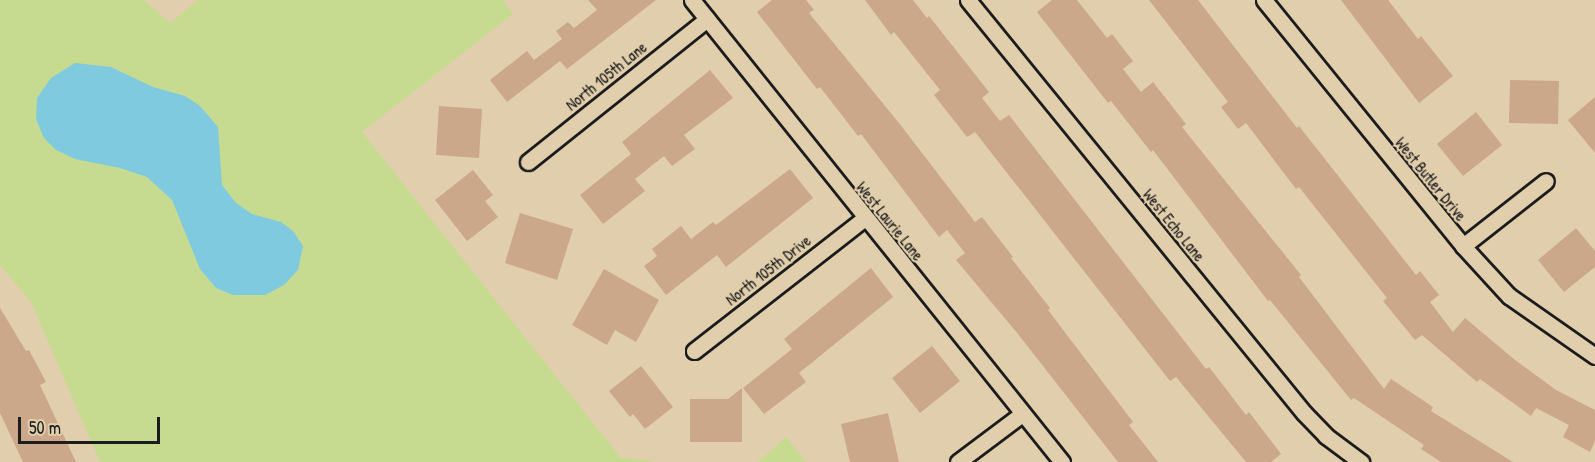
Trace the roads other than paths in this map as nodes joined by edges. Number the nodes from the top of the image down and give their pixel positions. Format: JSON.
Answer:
{"nodes":[{"id":1,"x":692,"y":0,"type":"edge"},
{"id":2,"x":968,"y":0,"type":"edge"},
{"id":3,"x":1264,"y":0,"type":"edge"},
{"id":4,"x":707,"y":19,"type":"junction"},
{"id":5,"x":528,"y":162,"type":"dead end"},
{"id":6,"x":1546,"y":181,"type":"dead end"},
{"id":7,"x":865,"y":218,"type":"junction"},
{"id":8,"x":1463,"y":246,"type":"junction"},
{"id":9,"x":694,"y":351,"type":"dead end"},
{"id":10,"x":1595,"y":356,"type":"edge"},
{"id":11,"x":1022,"y":414,"type":"junction"},
{"id":12,"x":958,"y":462,"type":"edge"},
{"id":13,"x":1062,"y":462,"type":"edge"},
{"id":14,"x":1361,"y":462,"type":"edge"}],
"edges":[{"from":1,"to":4,"type":"street","name":"West Laurie Lane"},
{"from":2,"to":14,"type":"street","name":"West Echo Lane"},
{"from":3,"to":8,"type":"street","name":"West Butler Drive"},
{"from":4,"to":5,"type":"street","name":"North 105th Lane"},
{"from":4,"to":7,"type":"street","name":"West Laurie Lane"},
{"from":6,"to":8,"type":"street"},
{"from":7,"to":9,"type":"street","name":"North 105th Drive"},
{"from":7,"to":11,"type":"street","name":"West Laurie Lane"},
{"from":8,"to":10,"type":"street","name":"West Butler Drive"},
{"from":11,"to":12,"type":"street"},
{"from":11,"to":13,"type":"street","name":"West Laurie Lane"}]}
